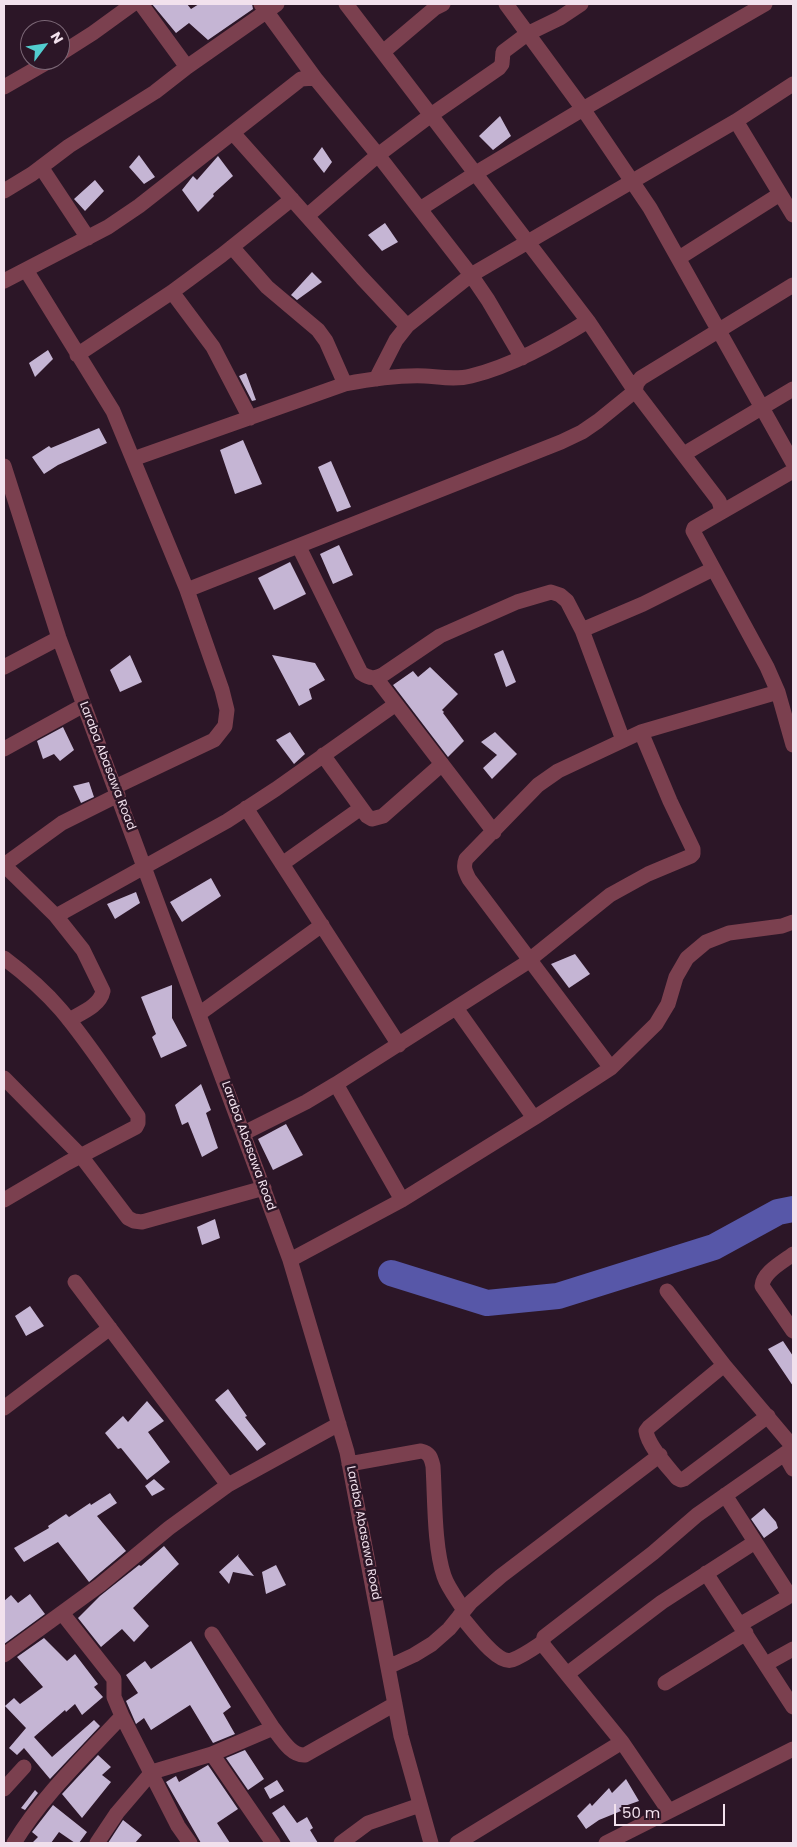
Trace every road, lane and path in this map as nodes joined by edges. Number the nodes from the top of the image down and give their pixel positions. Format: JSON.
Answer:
{"nodes":[{"id":1,"x":133,"y":4,"type":"edge"},
{"id":2,"x":141,"y":4,"type":"edge"},
{"id":3,"x":346,"y":4,"type":"edge"},
{"id":4,"x":443,"y":4,"type":"edge"},
{"id":5,"x":506,"y":4,"type":"edge"},
{"id":6,"x":581,"y":4,"type":"edge"},
{"id":7,"x":765,"y":4,"type":"edge"},
{"id":8,"x":269,"y":6,"type":"edge"},
{"id":9,"x":527,"y":34,"type":"junction"},
{"id":10,"x":70,"y":48,"type":"edge"},
{"id":11,"x":383,"y":52,"type":"junction"},
{"id":12,"x":187,"y":67,"type":"junction"},
{"id":13,"x":33,"y":70,"type":"edge"},
{"id":14,"x":315,"y":78,"type":"junction"},
{"id":15,"x":793,"y":84,"type":"edge"},
{"id":16,"x":4,"y":87,"type":"edge"},
{"id":17,"x":583,"y":109,"type":"junction"},
{"id":18,"x":431,"y":114,"type":"junction"},
{"id":19,"x":736,"y":121,"type":"junction"},
{"id":20,"x":233,"y":133,"type":"junction"},
{"id":21,"x":378,"y":155,"type":"junction"},
{"id":22,"x":41,"y":167,"type":"junction"},
{"id":23,"x":476,"y":173,"type":"junction"},
{"id":24,"x":633,"y":182,"type":"junction"},
{"id":25,"x":4,"y":191,"type":"edge"},
{"id":26,"x":780,"y":194,"type":"junction"},
{"id":27,"x":292,"y":199,"type":"junction"},
{"id":28,"x":420,"y":209,"type":"junction"},
{"id":29,"x":793,"y":215,"type":"edge"},
{"id":30,"x":306,"y":216,"type":"junction"},
{"id":31,"x":88,"y":238,"type":"junction"},
{"id":32,"x":528,"y":241,"type":"junction"},
{"id":33,"x":232,"y":247,"type":"junction"},
{"id":34,"x":679,"y":258,"type":"junction"},
{"id":35,"x":26,"y":270,"type":"junction"},
{"id":36,"x":471,"y":275,"type":"junction"},
{"id":37,"x":4,"y":281,"type":"edge"},
{"id":38,"x":793,"y":284,"type":"edge"},
{"id":39,"x":172,"y":292,"type":"junction"},
{"id":40,"x":588,"y":321,"type":"junction"},
{"id":41,"x":407,"y":326,"type":"junction"},
{"id":42,"x":719,"y":329,"type":"junction"},
{"id":43,"x":78,"y":355,"type":"junction"},
{"id":44,"x":522,"y":358,"type":"junction"},
{"id":45,"x":376,"y":378,"type":"junction"},
{"id":46,"x":345,"y":384,"type":"junction"},
{"id":47,"x":793,"y":389,"type":"edge"},
{"id":48,"x":634,"y":391,"type":"junction"},
{"id":49,"x":763,"y":408,"type":"junction"},
{"id":50,"x":250,"y":418,"type":"junction"},
{"id":51,"x":684,"y":454,"type":"junction"},
{"id":52,"x":134,"y":459,"type":"junction"},
{"id":53,"x":793,"y":463,"type":"edge"},
{"id":54,"x":4,"y":469,"type":"edge"},
{"id":55,"x":793,"y":471,"type":"edge"},
{"id":56,"x":722,"y":510,"type":"junction"},
{"id":57,"x":299,"y":547,"type":"junction"},
{"id":58,"x":713,"y":569,"type":"junction"},
{"id":59,"x":187,"y":590,"type":"junction"},
{"id":60,"x":582,"y":630,"type":"junction"},
{"id":61,"x":59,"y":638,"type":"junction"},
{"id":62,"x":4,"y":667,"type":"edge"},
{"id":63,"x":376,"y":678,"type":"junction"},
{"id":64,"x":778,"y":692,"type":"junction"},
{"id":65,"x":396,"y":704,"type":"junction"},
{"id":66,"x":84,"y":706,"type":"junction"},
{"id":67,"x":641,"y":732,"type":"junction"},
{"id":68,"x":623,"y":740,"type":"junction"},
{"id":69,"x":793,"y":745,"type":"edge"},
{"id":70,"x":4,"y":749,"type":"edge"},
{"id":71,"x":323,"y":755,"type":"junction"},
{"id":72,"x":442,"y":764,"type":"junction"},
{"id":73,"x":116,"y":791,"type":"junction"},
{"id":74,"x":246,"y":808,"type":"junction"},
{"id":75,"x":361,"y":808,"type":"junction"},
{"id":76,"x":494,"y":832,"type":"junction"},
{"id":77,"x":282,"y":864,"type":"junction"},
{"id":78,"x":4,"y":865,"type":"edge"},
{"id":79,"x":145,"y":866,"type":"junction"},
{"id":80,"x":56,"y":916,"type":"junction"},
{"id":81,"x":793,"y":922,"type":"edge"},
{"id":82,"x":322,"y":925,"type":"junction"},
{"id":83,"x":4,"y":958,"type":"edge"},
{"id":84,"x":530,"y":960,"type":"junction"},
{"id":85,"x":456,"y":1008,"type":"junction"},
{"id":86,"x":199,"y":1014,"type":"junction"},
{"id":87,"x":69,"y":1020,"type":"junction"},
{"id":88,"x":399,"y":1045,"type":"junction"},
{"id":89,"x":611,"y":1068,"type":"junction"},
{"id":90,"x":336,"y":1084,"type":"junction"},
{"id":91,"x":6,"y":1085,"type":"edge"},
{"id":92,"x":534,"y":1118,"type":"junction"},
{"id":93,"x":244,"y":1133,"type":"junction"},
{"id":94,"x":81,"y":1156,"type":"junction"},
{"id":95,"x":264,"y":1188,"type":"junction"},
{"id":96,"x":4,"y":1200,"type":"edge"},
{"id":97,"x":402,"y":1200,"type":"junction"},
{"id":98,"x":793,"y":1254,"type":"edge"},
{"id":99,"x":290,"y":1260,"type":"junction"},
{"id":100,"x":75,"y":1282,"type":"dead end"},
{"id":101,"x":667,"y":1291,"type":"dead end"},
{"id":102,"x":110,"y":1328,"type":"junction"},
{"id":103,"x":793,"y":1332,"type":"edge"},
{"id":104,"x":724,"y":1365,"type":"junction"},
{"id":105,"x":4,"y":1408,"type":"edge"},
{"id":106,"x":768,"y":1416,"type":"junction"},
{"id":107,"x":339,"y":1424,"type":"junction"},
{"id":108,"x":790,"y":1450,"type":"edge"},
{"id":109,"x":660,"y":1455,"type":"junction"},
{"id":110,"x":350,"y":1464,"type":"junction"},
{"id":111,"x":793,"y":1469,"type":"edge"},
{"id":112,"x":228,"y":1485,"type":"junction"},
{"id":113,"x":725,"y":1495,"type":"junction"},
{"id":114,"x":755,"y":1542,"type":"junction"},
{"id":115,"x":706,"y":1573,"type":"junction"},
{"id":116,"x":792,"y":1595,"type":"edge"},
{"id":117,"x":462,"y":1612,"type":"junction"},
{"id":118,"x":62,"y":1613,"type":"junction"},
{"id":119,"x":743,"y":1629,"type":"junction"},
{"id":120,"x":212,"y":1634,"type":"dead end"},
{"id":121,"x":543,"y":1642,"type":"junction"},
{"id":122,"x":793,"y":1649,"type":"edge"},
{"id":123,"x":4,"y":1655,"type":"edge"},
{"id":124,"x":766,"y":1664,"type":"junction"},
{"id":125,"x":388,"y":1666,"type":"junction"},
{"id":126,"x":567,"y":1674,"type":"junction"},
{"id":127,"x":664,"y":1683,"type":"dead end"},
{"id":128,"x":395,"y":1704,"type":"junction"},
{"id":129,"x":793,"y":1707,"type":"edge"},
{"id":130,"x":122,"y":1716,"type":"junction"},
{"id":131,"x":273,"y":1728,"type":"junction"},
{"id":132,"x":622,"y":1742,"type":"junction"},
{"id":133,"x":793,"y":1749,"type":"edge"},
{"id":134,"x":212,"y":1754,"type":"junction"},
{"id":135,"x":24,"y":1767,"type":"dead end"},
{"id":136,"x":152,"y":1772,"type":"junction"},
{"id":137,"x":4,"y":1789,"type":"edge"},
{"id":138,"x":420,"y":1806,"type":"junction"},
{"id":139,"x":669,"y":1811,"type":"junction"},
{"id":140,"x":14,"y":1843,"type":"edge"},
{"id":141,"x":97,"y":1843,"type":"edge"},
{"id":142,"x":190,"y":1843,"type":"edge"},
{"id":143,"x":273,"y":1843,"type":"edge"},
{"id":144,"x":340,"y":1843,"type":"edge"},
{"id":145,"x":431,"y":1843,"type":"edge"},
{"id":146,"x":457,"y":1843,"type":"edge"},
{"id":147,"x":606,"y":1843,"type":"edge"}],
"edges":[{"from":1,"to":10,"type":"street"},
{"from":2,"to":12,"type":"street"},
{"from":3,"to":11,"type":"street"},
{"from":4,"to":11,"type":"street"},
{"from":5,"to":9,"type":"street"},
{"from":6,"to":9,"type":"street"},
{"from":7,"to":17,"type":"street"},
{"from":8,"to":12,"type":"street"},
{"from":8,"to":14,"type":"street"},
{"from":9,"to":17,"type":"street"},
{"from":9,"to":18,"type":"street"},
{"from":11,"to":18,"type":"street"},
{"from":12,"to":22,"type":"street"},
{"from":13,"to":16,"type":"street"},
{"from":14,"to":20,"type":"street"},
{"from":14,"to":21,"type":"street"},
{"from":15,"to":19,"type":"street"},
{"from":17,"to":23,"type":"street"},
{"from":17,"to":24,"type":"street"},
{"from":18,"to":21,"type":"street"},
{"from":18,"to":23,"type":"street"},
{"from":19,"to":24,"type":"street"},
{"from":19,"to":26,"type":"street"},
{"from":20,"to":27,"type":"street"},
{"from":20,"to":31,"type":"street"},
{"from":21,"to":28,"type":"street"},
{"from":21,"to":30,"type":"street"},
{"from":22,"to":25,"type":"street"},
{"from":22,"to":31,"type":"street"},
{"from":23,"to":28,"type":"street"},
{"from":23,"to":32,"type":"street"},
{"from":24,"to":32,"type":"street"},
{"from":24,"to":34,"type":"street"},
{"from":26,"to":29,"type":"street"},
{"from":26,"to":34,"type":"street"},
{"from":27,"to":30,"type":"street"},
{"from":27,"to":33,"type":"street"},
{"from":28,"to":36,"type":"street"},
{"from":30,"to":41,"type":"street"},
{"from":31,"to":35,"type":"street"},
{"from":32,"to":36,"type":"street"},
{"from":32,"to":40,"type":"street"},
{"from":33,"to":39,"type":"street"},
{"from":33,"to":46,"type":"street"},
{"from":34,"to":42,"type":"street"},
{"from":35,"to":37,"type":"street"},
{"from":35,"to":43,"type":"street"},
{"from":36,"to":41,"type":"street"},
{"from":36,"to":44,"type":"street"},
{"from":38,"to":42,"type":"street"},
{"from":39,"to":43,"type":"street"},
{"from":39,"to":50,"type":"street"},
{"from":40,"to":44,"type":"street"},
{"from":40,"to":48,"type":"street"},
{"from":41,"to":45,"type":"street"},
{"from":42,"to":48,"type":"street"},
{"from":42,"to":49,"type":"street"},
{"from":43,"to":52,"type":"street"},
{"from":44,"to":45,"type":"street"},
{"from":45,"to":46,"type":"street"},
{"from":46,"to":50,"type":"street"},
{"from":47,"to":49,"type":"street"},
{"from":48,"to":51,"type":"street"},
{"from":48,"to":57,"type":"street"},
{"from":49,"to":51,"type":"street"},
{"from":49,"to":53,"type":"street"},
{"from":50,"to":52,"type":"street"},
{"from":51,"to":56,"type":"street"},
{"from":52,"to":59,"type":"street"},
{"from":54,"to":61,"type":"street","name":"Laraba Abasawa Road"},
{"from":55,"to":56,"type":"street"},
{"from":56,"to":58,"type":"street"},
{"from":57,"to":59,"type":"street"},
{"from":57,"to":63,"type":"street"},
{"from":58,"to":60,"type":"street"},
{"from":58,"to":64,"type":"street"},
{"from":59,"to":73,"type":"street"},
{"from":60,"to":63,"type":"street"},
{"from":60,"to":68,"type":"street"},
{"from":61,"to":62,"type":"street"},
{"from":61,"to":66,"type":"street","name":"Laraba Abasawa Road"},
{"from":63,"to":65,"type":"street"},
{"from":64,"to":67,"type":"street"},
{"from":64,"to":69,"type":"street"},
{"from":65,"to":71,"type":"street"},
{"from":65,"to":72,"type":"street"},
{"from":66,"to":70,"type":"street"},
{"from":66,"to":73,"type":"street","name":"Laraba Abasawa Road"},
{"from":67,"to":68,"type":"street"},
{"from":67,"to":84,"type":"street"},
{"from":68,"to":76,"type":"street"},
{"from":71,"to":74,"type":"street"},
{"from":71,"to":75,"type":"street"},
{"from":72,"to":75,"type":"street"},
{"from":72,"to":76,"type":"street"},
{"from":73,"to":78,"type":"street"},
{"from":73,"to":79,"type":"street","name":"Laraba Abasawa Road"},
{"from":74,"to":77,"type":"street"},
{"from":74,"to":79,"type":"street"},
{"from":75,"to":77,"type":"street"},
{"from":76,"to":84,"type":"street"},
{"from":77,"to":82,"type":"street"},
{"from":78,"to":80,"type":"street"},
{"from":79,"to":80,"type":"street"},
{"from":79,"to":86,"type":"street","name":"Laraba Abasawa Road"},
{"from":80,"to":87,"type":"street"},
{"from":81,"to":89,"type":"street"},
{"from":82,"to":86,"type":"street"},
{"from":82,"to":88,"type":"street"},
{"from":83,"to":87,"type":"street"},
{"from":84,"to":85,"type":"street"},
{"from":84,"to":89,"type":"street"},
{"from":85,"to":88,"type":"street"},
{"from":85,"to":92,"type":"street"},
{"from":86,"to":93,"type":"street","name":"Laraba Abasawa Road"},
{"from":87,"to":94,"type":"street"},
{"from":88,"to":90,"type":"street"},
{"from":89,"to":92,"type":"street"},
{"from":90,"to":93,"type":"street"},
{"from":90,"to":97,"type":"street"},
{"from":91,"to":94,"type":"street"},
{"from":92,"to":97,"type":"street"},
{"from":93,"to":95,"type":"street","name":"Laraba Abasawa Road"},
{"from":94,"to":95,"type":"street"},
{"from":94,"to":96,"type":"street"},
{"from":95,"to":99,"type":"street","name":"Laraba Abasawa Road"},
{"from":97,"to":99,"type":"street"},
{"from":98,"to":103,"type":"street"},
{"from":99,"to":107,"type":"street","name":"Laraba Abasawa Road"},
{"from":100,"to":102,"type":"street"},
{"from":101,"to":104,"type":"street"},
{"from":102,"to":105,"type":"street"},
{"from":102,"to":112,"type":"street"},
{"from":104,"to":106,"type":"street"},
{"from":104,"to":109,"type":"street"},
{"from":106,"to":108,"type":"street"},
{"from":106,"to":109,"type":"street"},
{"from":107,"to":110,"type":"street","name":"Laraba Abasawa Road"},
{"from":107,"to":112,"type":"street"},
{"from":108,"to":111,"type":"street"},
{"from":108,"to":113,"type":"street"},
{"from":109,"to":117,"type":"street"},
{"from":110,"to":117,"type":"street"},
{"from":110,"to":125,"type":"street","name":"Laraba Abasawa Road"},
{"from":112,"to":118,"type":"street"},
{"from":113,"to":114,"type":"street"},
{"from":113,"to":121,"type":"street"},
{"from":114,"to":115,"type":"street"},
{"from":114,"to":116,"type":"street"},
{"from":115,"to":119,"type":"street"},
{"from":115,"to":126,"type":"street"},
{"from":116,"to":119,"type":"street"},
{"from":117,"to":121,"type":"street"},
{"from":117,"to":125,"type":"street"},
{"from":118,"to":123,"type":"street"},
{"from":118,"to":130,"type":"street"},
{"from":119,"to":124,"type":"street"},
{"from":119,"to":127,"type":"street"},
{"from":120,"to":131,"type":"street"},
{"from":121,"to":126,"type":"street"},
{"from":122,"to":124,"type":"street"},
{"from":124,"to":129,"type":"street"},
{"from":125,"to":128,"type":"street","name":"Laraba Abasawa Road"},
{"from":126,"to":132,"type":"street"},
{"from":128,"to":131,"type":"street"},
{"from":128,"to":138,"type":"street","name":"Laraba Abasawa Road"},
{"from":130,"to":136,"type":"street"},
{"from":130,"to":140,"type":"street"},
{"from":131,"to":134,"type":"street"},
{"from":132,"to":139,"type":"street"},
{"from":132,"to":146,"type":"street"},
{"from":133,"to":139,"type":"street"},
{"from":134,"to":136,"type":"street"},
{"from":134,"to":143,"type":"street"},
{"from":135,"to":137,"type":"street"},
{"from":136,"to":141,"type":"street"},
{"from":136,"to":142,"type":"street"},
{"from":138,"to":144,"type":"street"},
{"from":138,"to":145,"type":"street","name":"Laraba Abasawa Road"},
{"from":139,"to":147,"type":"street"}]}
